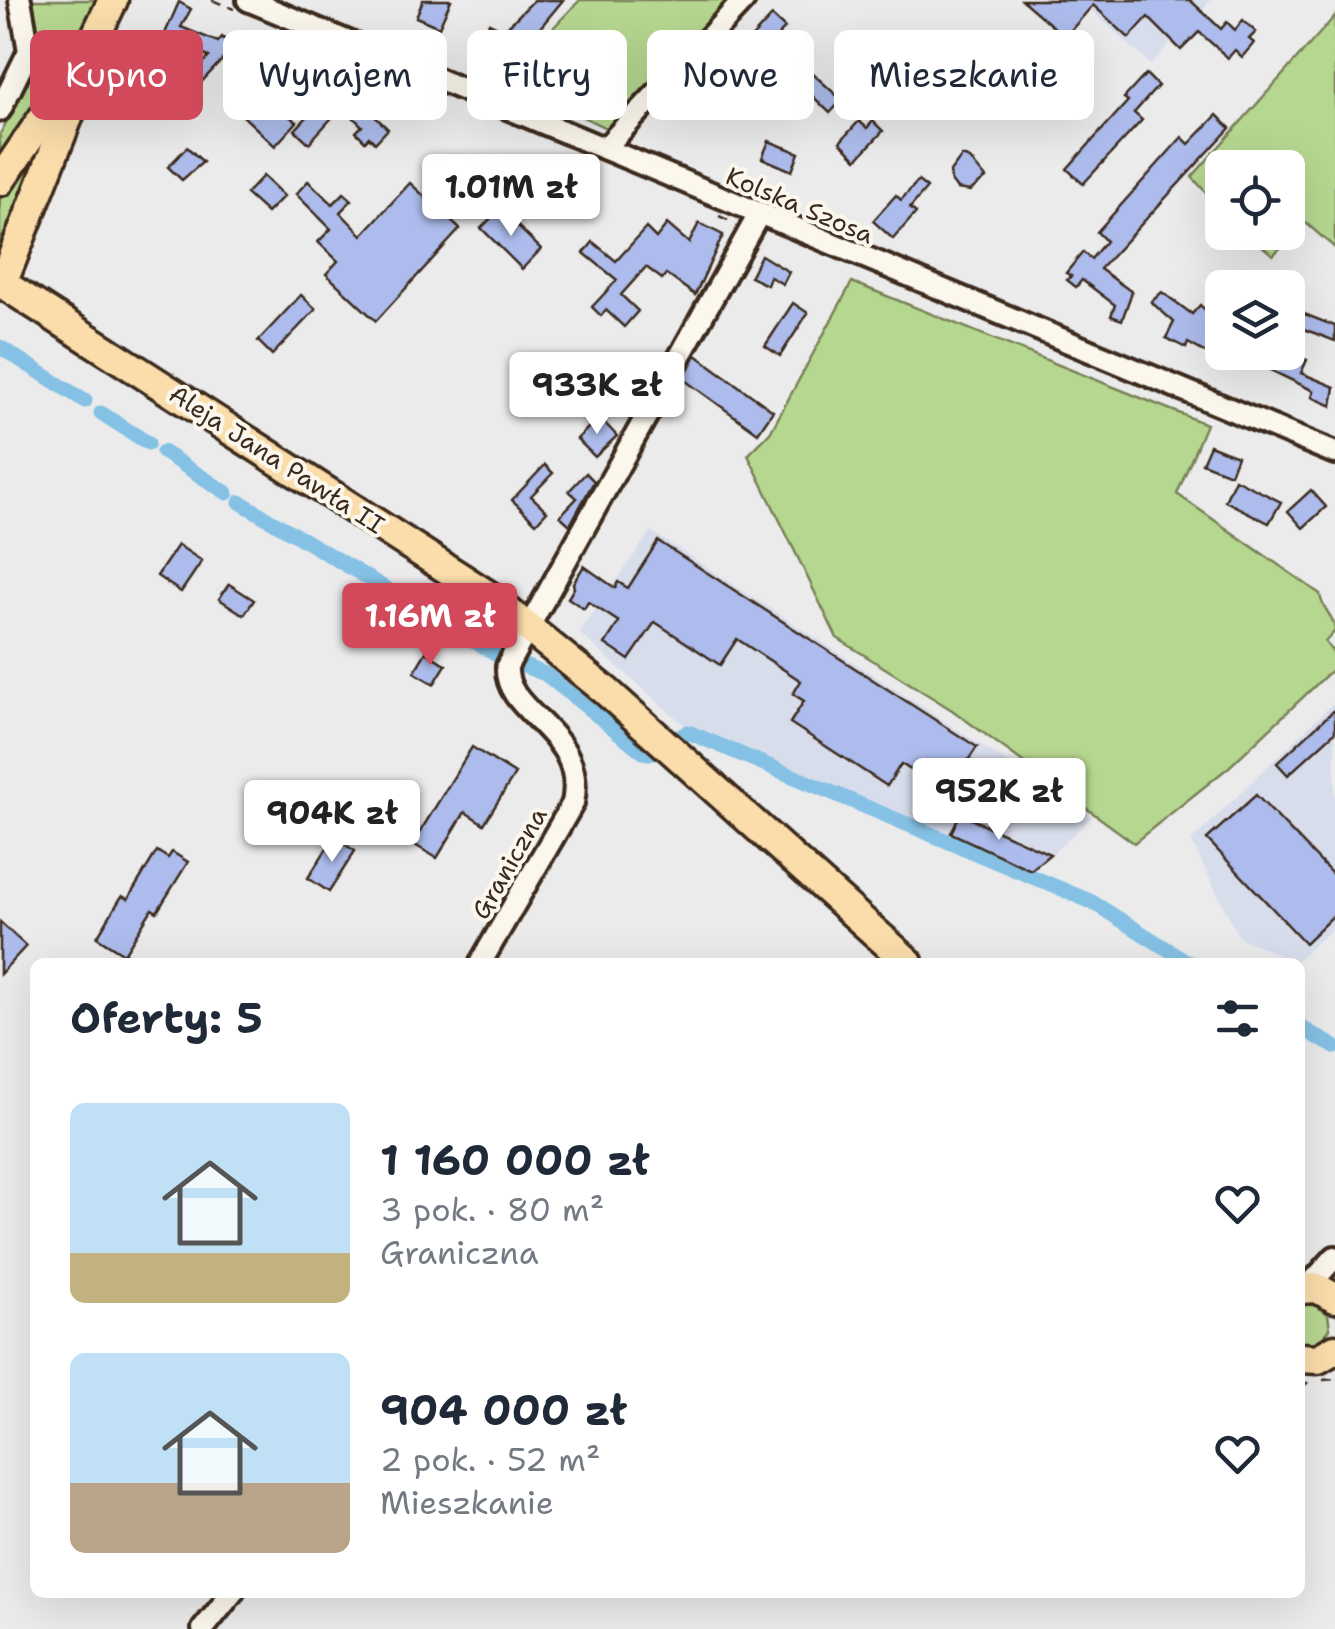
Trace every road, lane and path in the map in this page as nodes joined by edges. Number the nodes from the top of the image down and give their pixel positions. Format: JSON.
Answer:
{"nodes":[{"id":1,"x":20,"y":0,"type":"edge"},
{"id":2,"x":113,"y":0,"type":"edge"},
{"id":3,"x":248,"y":0,"type":"edge"},
{"id":4,"x":744,"y":0,"type":"edge"},
{"id":5,"x":99,"y":30,"type":"edge"},
{"id":6,"x":0,"y":110,"type":"edge"},
{"id":7,"x":42,"y":120,"type":"edge"},
{"id":8,"x":67,"y":120,"type":"edge"},
{"id":9,"x":605,"y":148,"type":"junction"},
{"id":10,"x":0,"y":181,"type":"edge"},
{"id":11,"x":758,"y":216,"type":"junction"},
{"id":12,"x":1,"y":283,"type":"edge"},
{"id":13,"x":1335,"y":453,"type":"edge"},
{"id":14,"x":530,"y":629,"type":"junction"},
{"id":15,"x":483,"y":958,"type":"edge"},
{"id":16,"x":904,"y":958,"type":"edge"},
{"id":17,"x":1335,"y":1257,"type":"edge"},
{"id":18,"x":1305,"y":1287,"type":"edge"},
{"id":19,"x":1305,"y":1288,"type":"edge"},
{"id":20,"x":1335,"y":1298,"type":"edge"},
{"id":21,"x":228,"y":1598,"type":"edge"},
{"id":22,"x":204,"y":1629,"type":"edge"}],
"edges":[{"from":1,"to":6,"type":"street"},
{"from":2,"to":5,"type":"main road"},
{"from":3,"to":9,"type":"street","name":"Kolska Szosa"},
{"from":4,"to":9,"type":"street"},
{"from":7,"to":10,"type":"main road"},
{"from":8,"to":12,"type":"main road"},
{"from":9,"to":11,"type":"street","name":"Kolska Szosa"},
{"from":11,"to":13,"type":"street","name":"Kolska Szosa"},
{"from":11,"to":14,"type":"street","name":"Graniczna"},
{"from":12,"to":14,"type":"main road","name":"Aleja Jana Pawła II"},
{"from":14,"to":15,"type":"street","name":"Graniczna"},
{"from":14,"to":16,"type":"main road","name":"Aleja Jana Pawła II"},
{"from":17,"to":18,"type":"street"},
{"from":19,"to":20,"type":"main road"},
{"from":21,"to":22,"type":"street"}]}
